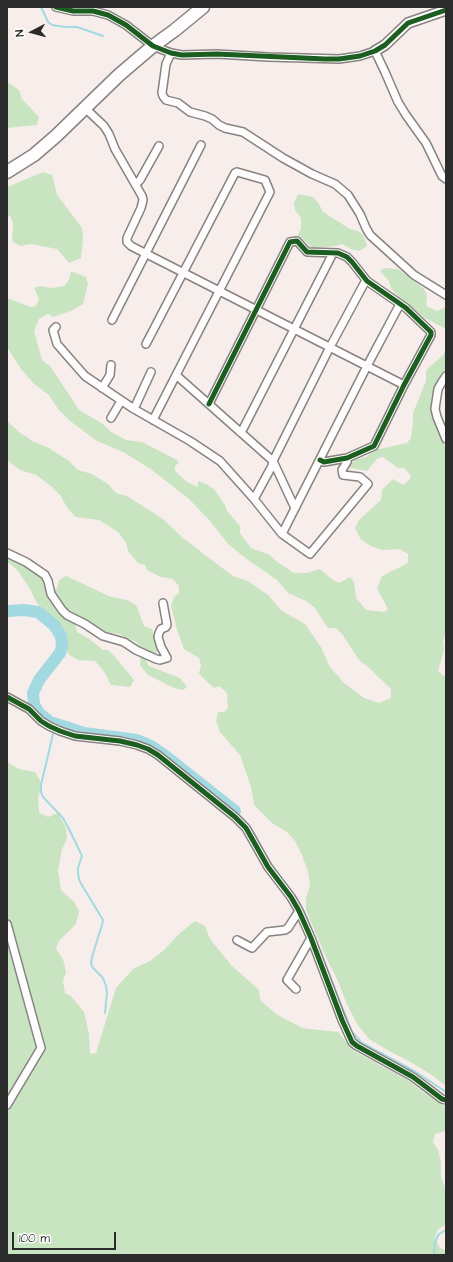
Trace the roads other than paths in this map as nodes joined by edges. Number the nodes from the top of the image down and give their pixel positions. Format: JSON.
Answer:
{"nodes":[{"id":1,"x":56,"y":7,"type":"edge"},
{"id":2,"x":202,"y":7,"type":"edge"},
{"id":3,"x":446,"y":10,"type":"edge"},
{"id":4,"x":153,"y":46,"type":"junction"},
{"id":5,"x":375,"y":51,"type":"junction"},
{"id":6,"x":171,"y":53,"type":"junction"},
{"id":7,"x":85,"y":108,"type":"junction"},
{"id":8,"x":201,"y":145,"type":"dead end"},
{"id":9,"x":159,"y":146,"type":"dead end"},
{"id":10,"x":7,"y":172,"type":"edge"},
{"id":11,"x":446,"y":179,"type":"edge"},
{"id":12,"x":136,"y":184,"type":"junction"},
{"id":13,"x":145,"y":253,"type":"junction"},
{"id":14,"x":331,"y":253,"type":"junction"},
{"id":15,"x":183,"y":272,"type":"junction"},
{"id":16,"x":366,"y":280,"type":"junction"},
{"id":17,"x":219,"y":291,"type":"junction"},
{"id":18,"x":446,"y":295,"type":"edge"},
{"id":19,"x":400,"y":304,"type":"junction"},
{"id":20,"x":256,"y":310,"type":"junction"},
{"id":21,"x":112,"y":320,"type":"dead end"},
{"id":22,"x":56,"y":327,"type":"dead end"},
{"id":23,"x":294,"y":328,"type":"junction"},
{"id":24,"x":146,"y":344,"type":"dead end"},
{"id":25,"x":330,"y":347,"type":"junction"},
{"id":26,"x":111,"y":365,"type":"dead end"},
{"id":27,"x":367,"y":366,"type":"junction"},
{"id":28,"x":151,"y":372,"type":"dead end"},
{"id":29,"x":176,"y":376,"type":"junction"},
{"id":30,"x":446,"y":376,"type":"edge"},
{"id":31,"x":404,"y":385,"type":"junction"},
{"id":32,"x":102,"y":388,"type":"junction"},
{"id":33,"x":121,"y":401,"type":"junction"},
{"id":34,"x":209,"y":404,"type":"junction"},
{"id":35,"x":134,"y":409,"type":"junction"},
{"id":36,"x":111,"y":418,"type":"dead end"},
{"id":37,"x":153,"y":420,"type":"junction"},
{"id":38,"x":240,"y":432,"type":"junction"},
{"id":39,"x":446,"y":439,"type":"edge"},
{"id":40,"x":347,"y":458,"type":"junction"},
{"id":41,"x":320,"y":460,"type":"junction"},
{"id":42,"x":272,"y":461,"type":"junction"},
{"id":43,"x":254,"y":499,"type":"junction"},
{"id":44,"x":296,"y":507,"type":"junction"},
{"id":45,"x":282,"y":534,"type":"junction"},
{"id":46,"x":7,"y":553,"type":"edge"},
{"id":47,"x":163,"y":603,"type":"dead end"},
{"id":48,"x":7,"y":697,"type":"edge"},
{"id":49,"x":299,"y":911,"type":"junction"},
{"id":50,"x":7,"y":924,"type":"edge"},
{"id":51,"x":311,"y":938,"type":"junction"},
{"id":52,"x":237,"y":940,"type":"dead end"},
{"id":53,"x":296,"y":989,"type":"dead end"},
{"id":54,"x":446,"y":1100,"type":"edge"},
{"id":55,"x":7,"y":1105,"type":"edge"}],
"edges":[{"from":1,"to":4,"type":"street"},
{"from":2,"to":4,"type":"highway"},
{"from":3,"to":5,"type":"street"},
{"from":4,"to":6,"type":"street"},
{"from":4,"to":7,"type":"highway"},
{"from":5,"to":6,"type":"street"},
{"from":5,"to":11,"type":"street"},
{"from":6,"to":18,"type":"street"},
{"from":7,"to":10,"type":"highway"},
{"from":7,"to":12,"type":"street"},
{"from":8,"to":13,"type":"street"},
{"from":9,"to":12,"type":"street"},
{"from":12,"to":13,"type":"street"},
{"from":13,"to":15,"type":"street"},
{"from":13,"to":21,"type":"street"},
{"from":14,"to":16,"type":"street"},
{"from":14,"to":20,"type":"street"},
{"from":14,"to":23,"type":"street"},
{"from":15,"to":17,"type":"street"},
{"from":15,"to":17,"type":"street"},
{"from":15,"to":24,"type":"street"},
{"from":16,"to":19,"type":"street"},
{"from":16,"to":25,"type":"street"},
{"from":17,"to":20,"type":"street"},
{"from":17,"to":29,"type":"street"},
{"from":19,"to":27,"type":"street"},
{"from":19,"to":31,"type":"street"},
{"from":20,"to":23,"type":"street"},
{"from":20,"to":34,"type":"street"},
{"from":22,"to":32,"type":"street"},
{"from":23,"to":25,"type":"street"},
{"from":23,"to":38,"type":"street"},
{"from":25,"to":27,"type":"street"},
{"from":25,"to":42,"type":"street"},
{"from":26,"to":32,"type":"street"},
{"from":27,"to":31,"type":"street"},
{"from":27,"to":41,"type":"street"},
{"from":28,"to":35,"type":"street"},
{"from":29,"to":34,"type":"street"},
{"from":29,"to":37,"type":"street"},
{"from":30,"to":39,"type":"street"},
{"from":31,"to":40,"type":"street"},
{"from":32,"to":33,"type":"street"},
{"from":33,"to":35,"type":"street"},
{"from":33,"to":36,"type":"street"},
{"from":34,"to":38,"type":"street"},
{"from":35,"to":37,"type":"street"},
{"from":37,"to":43,"type":"street"},
{"from":38,"to":42,"type":"street"},
{"from":40,"to":41,"type":"street"},
{"from":40,"to":45,"type":"street"},
{"from":41,"to":44,"type":"street"},
{"from":42,"to":43,"type":"street"},
{"from":42,"to":44,"type":"street"},
{"from":43,"to":45,"type":"street"},
{"from":44,"to":45,"type":"street"},
{"from":46,"to":47,"type":"street"},
{"from":48,"to":49,"type":"street"},
{"from":49,"to":51,"type":"street"},
{"from":49,"to":52,"type":"street"},
{"from":50,"to":55,"type":"street"},
{"from":51,"to":53,"type":"street"},
{"from":51,"to":54,"type":"street"}]}
